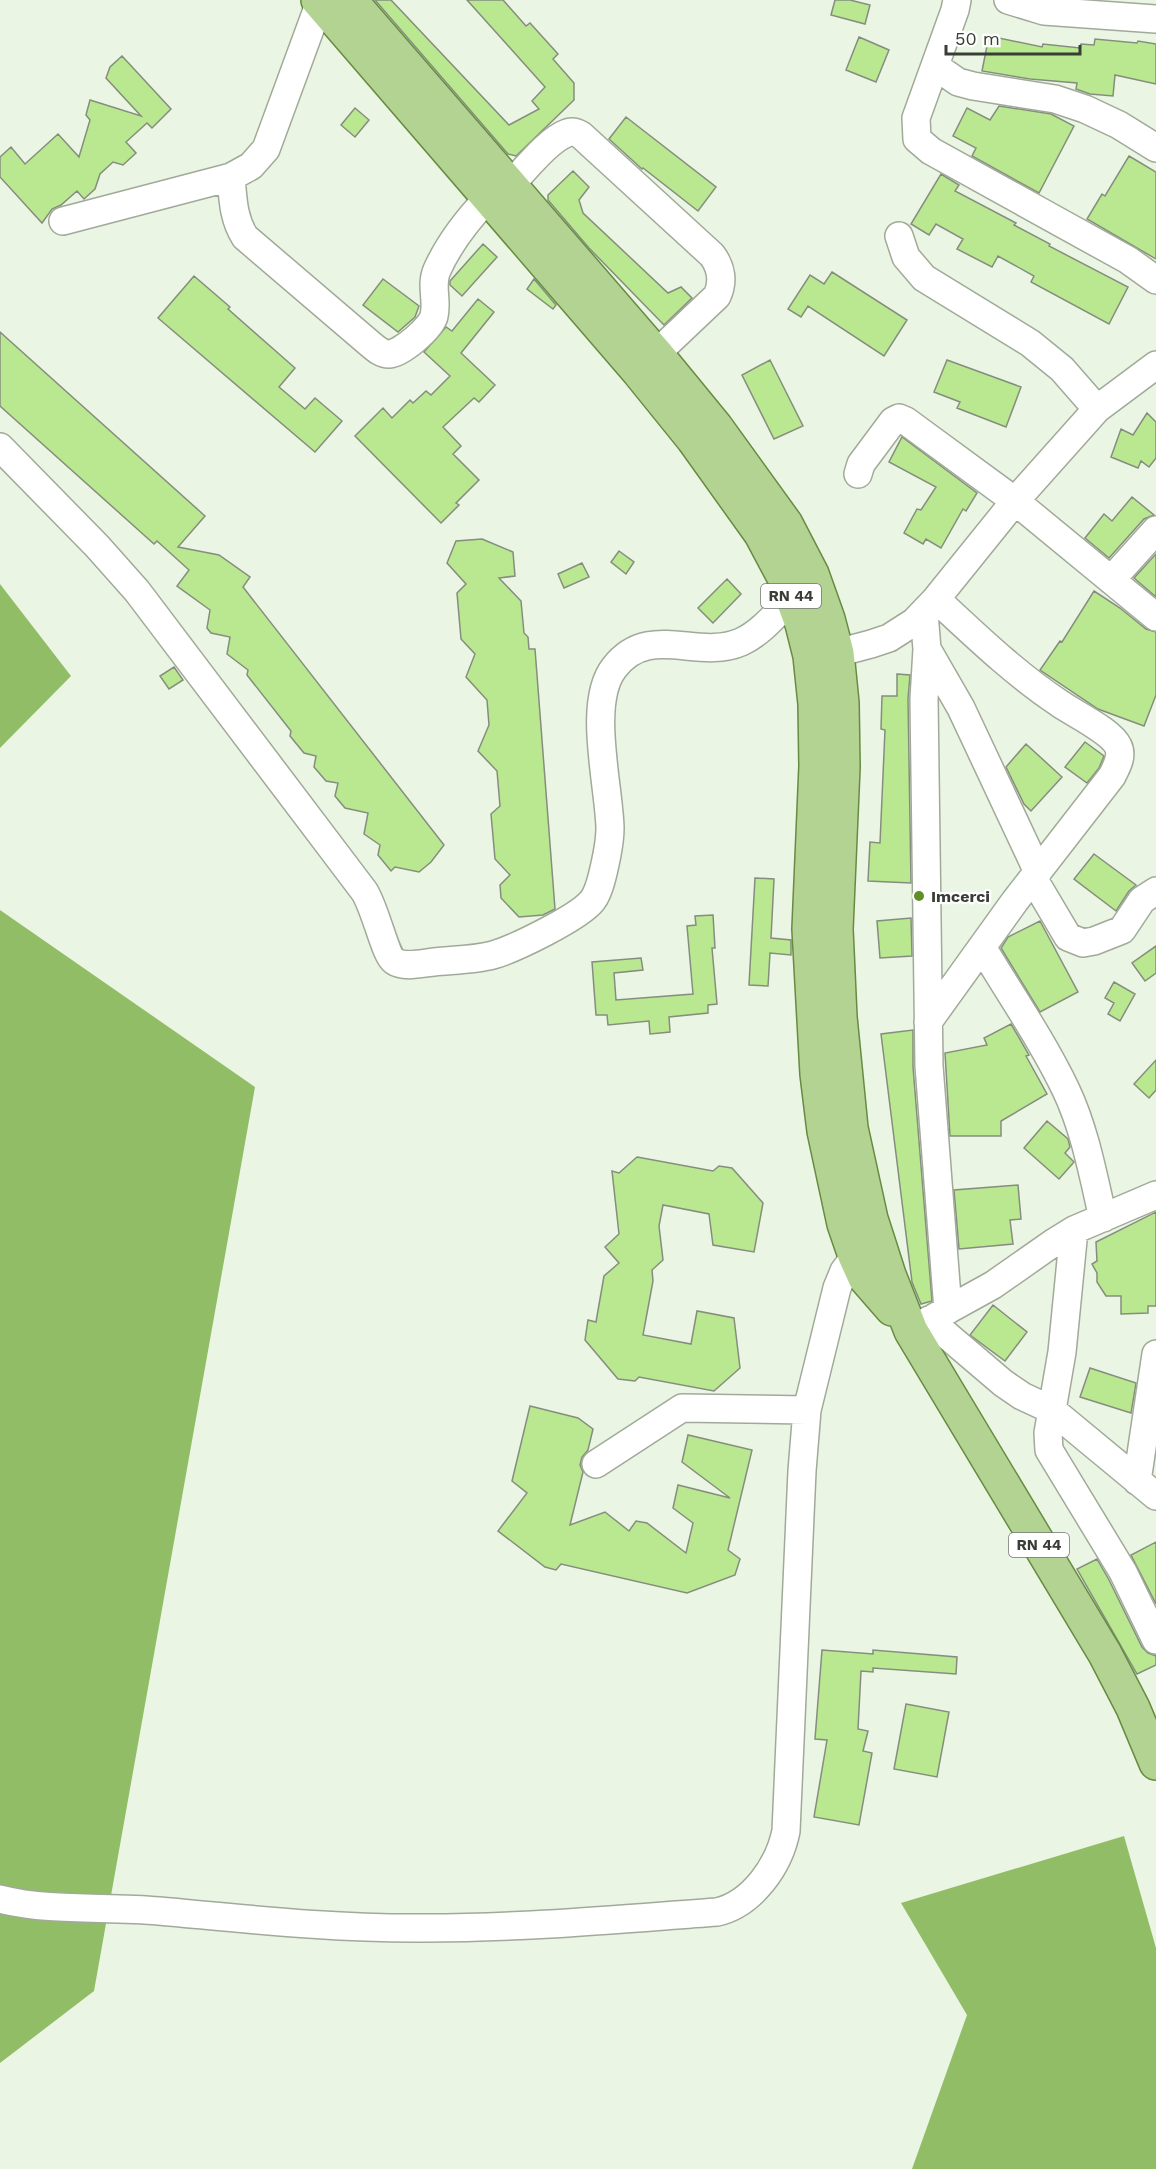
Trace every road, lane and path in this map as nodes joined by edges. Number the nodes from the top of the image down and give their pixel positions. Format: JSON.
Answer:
{"nodes":[{"id":1,"x":957,"y":0,"type":"edge"},
{"id":2,"x":1008,"y":0,"type":"edge"},
{"id":3,"x":329,"y":1,"type":"edge"},
{"id":4,"x":1156,"y":19,"type":"edge"},
{"id":5,"x":935,"y":66,"type":"junction"},
{"id":6,"x":1156,"y":148,"type":"edge"},
{"id":7,"x":231,"y":177,"type":"junction"},
{"id":8,"x":499,"y":192,"type":"junction"},
{"id":9,"x":63,"y":222,"type":"dead end"},
{"id":10,"x":898,"y":236,"type":"dead end"},
{"id":11,"x":1156,"y":280,"type":"edge"},
{"id":12,"x":647,"y":363,"type":"junction"},
{"id":13,"x":1156,"y":365,"type":"edge"},
{"id":14,"x":1097,"y":409,"type":"junction"},
{"id":15,"x":0,"y":447,"type":"edge"},
{"id":16,"x":858,"y":474,"type":"dead end"},
{"id":17,"x":1015,"y":501,"type":"junction"},
{"id":18,"x":1156,"y":530,"type":"edge"},
{"id":19,"x":1111,"y":580,"type":"junction"},
{"id":20,"x":792,"y":598,"type":"junction"},
{"id":21,"x":930,"y":606,"type":"junction"},
{"id":22,"x":1156,"y":617,"type":"edge"},
{"id":23,"x":927,"y":649,"type":"junction"},
{"id":24,"x":823,"y":655,"type":"junction"},
{"id":25,"x":1035,"y":875,"type":"junction"},
{"id":26,"x":1156,"y":891,"type":"edge"},
{"id":27,"x":982,"y":947,"type":"junction"},
{"id":28,"x":928,"y":1022,"type":"junction"},
{"id":29,"x":1156,"y":1196,"type":"edge"},
{"id":30,"x":1103,"y":1218,"type":"junction"},
{"id":31,"x":1074,"y":1230,"type":"junction"},
{"id":32,"x":855,"y":1256,"type":"junction"},
{"id":33,"x":930,"y":1321,"type":"junction"},
{"id":34,"x":1156,"y":1354,"type":"edge"},
{"id":35,"x":807,"y":1410,"type":"junction"},
{"id":36,"x":1052,"y":1410,"type":"junction"},
{"id":37,"x":596,"y":1464,"type":"dead end"},
{"id":38,"x":1147,"y":1488,"type":"edge"},
{"id":39,"x":1156,"y":1640,"type":"edge"},
{"id":40,"x":1149,"y":1739,"type":"edge"},
{"id":41,"x":1156,"y":1764,"type":"edge"},
{"id":42,"x":0,"y":1899,"type":"edge"}],
"edges":[{"from":1,"to":5,"type":"street"},
{"from":2,"to":4,"type":"street"},
{"from":3,"to":7,"type":"street"},
{"from":3,"to":8,"type":"main road","number":"RN 44"},
{"from":5,"to":6,"type":"street"},
{"from":5,"to":11,"type":"street"},
{"from":7,"to":8,"type":"street"},
{"from":7,"to":9,"type":"street"},
{"from":8,"to":12,"type":"main road","number":"RN 44"},
{"from":8,"to":12,"type":"street"},
{"from":10,"to":14,"type":"street"},
{"from":12,"to":20,"type":"main road","number":"RN 44"},
{"from":12,"to":24,"type":"main road","number":"RN 44"},
{"from":13,"to":14,"type":"street"},
{"from":14,"to":17,"type":"street"},
{"from":15,"to":20,"type":"street"},
{"from":16,"to":17,"type":"street"},
{"from":17,"to":19,"type":"street"},
{"from":17,"to":21,"type":"street"},
{"from":18,"to":19,"type":"street"},
{"from":19,"to":22,"type":"street"},
{"from":20,"to":24,"type":"main road","number":"RN 44"},
{"from":21,"to":23,"type":"street"},
{"from":21,"to":24,"type":"street"},
{"from":21,"to":25,"type":"street"},
{"from":23,"to":25,"type":"street"},
{"from":23,"to":28,"type":"street"},
{"from":24,"to":32,"type":"main road","number":"RN 44"},
{"from":24,"to":33,"type":"main road","number":"RN 44"},
{"from":25,"to":26,"type":"street"},
{"from":25,"to":27,"type":"street"},
{"from":27,"to":28,"type":"street"},
{"from":27,"to":30,"type":"street"},
{"from":28,"to":33,"type":"street"},
{"from":29,"to":30,"type":"street"},
{"from":30,"to":31,"type":"street"},
{"from":31,"to":33,"type":"street"},
{"from":31,"to":36,"type":"street"},
{"from":32,"to":33,"type":"main road","number":"RN 44"},
{"from":32,"to":35,"type":"street"},
{"from":33,"to":36,"type":"street"},
{"from":33,"to":40,"type":"main road","number":"RN 44"},
{"from":34,"to":38,"type":"street"},
{"from":35,"to":37,"type":"street"},
{"from":35,"to":42,"type":"street"},
{"from":36,"to":38,"type":"street"},
{"from":36,"to":39,"type":"street"},
{"from":40,"to":41,"type":"main road","number":"RN 44"}]}
